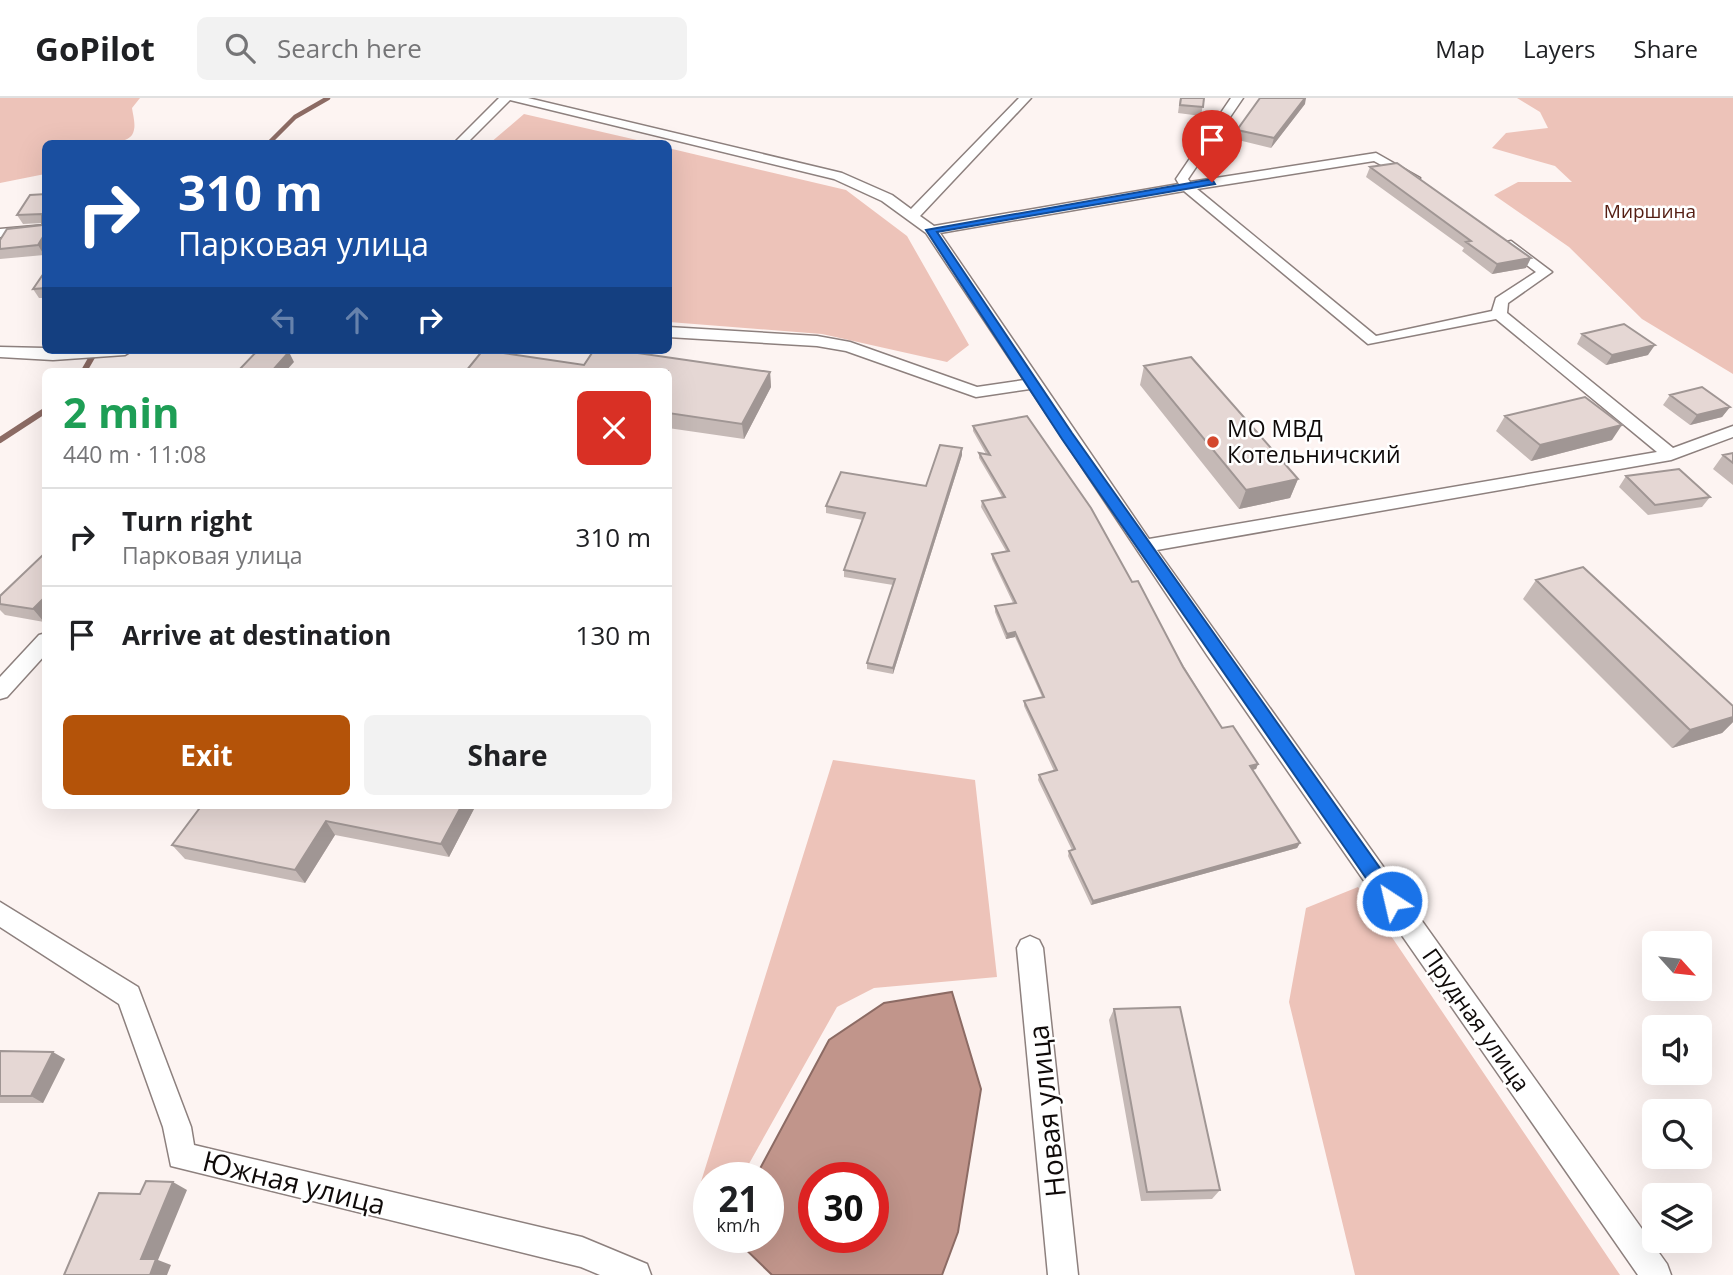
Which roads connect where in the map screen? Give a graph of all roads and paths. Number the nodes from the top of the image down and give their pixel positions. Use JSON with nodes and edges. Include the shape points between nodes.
{"nodes":[{"id":1,"x":505,"y":98,"type":"edge"},
{"id":2,"x":514,"y":98,"type":"edge"},
{"id":3,"x":1025,"y":98,"type":"edge"},
{"id":4,"x":1237,"y":98,"type":"edge"},
{"id":5,"x":463,"y":140,"type":"edge"},
{"id":6,"x":1421,"y":183,"type":"edge"},
{"id":7,"x":1186,"y":186,"type":"junction"},
{"id":8,"x":913,"y":215,"type":"junction"},
{"id":9,"x":42,"y":229,"type":"edge"},
{"id":10,"x":931,"y":230,"type":"junction"},
{"id":11,"x":1489,"y":232,"type":"edge"},
{"id":12,"x":0,"y":233,"type":"edge"},
{"id":13,"x":1499,"y":314,"type":"junction"},
{"id":14,"x":672,"y":332,"type":"edge"},
{"id":15,"x":0,"y":352,"type":"edge"},
{"id":16,"x":67,"y":354,"type":"edge"},
{"id":17,"x":1032,"y":384,"type":"junction"},
{"id":18,"x":1733,"y":431,"type":"edge"},
{"id":19,"x":1671,"y":454,"type":"junction"},
{"id":20,"x":1145,"y":546,"type":"junction"},
{"id":21,"x":42,"y":644,"type":"edge"},
{"id":22,"x":0,"y":691,"type":"edge"},
{"id":23,"x":0,"y":913,"type":"edge"},
{"id":24,"x":1030,"y":948,"type":"dead end"},
{"id":25,"x":636,"y":1275,"type":"edge"},
{"id":26,"x":1063,"y":1275,"type":"edge"},
{"id":27,"x":1656,"y":1275,"type":"edge"}],
"edges":[{"from":1,"to":5,"type":"street"},
{"from":2,"to":8,"type":"street","name":"Прудная улица","via":[[838,176]]},
{"from":3,"to":8,"type":"street"},
{"from":4,"to":7,"type":"street","via":[[1182,179]]},
{"from":6,"to":7,"type":"street","via":[[1376,157]]},
{"from":7,"to":10,"type":"street"},
{"from":7,"to":13,"type":"street","via":[[1373,341]]},
{"from":8,"to":10,"type":"street","name":"Прудная улица"},
{"from":9,"to":12,"type":"street"},
{"from":10,"to":17,"type":"street","name":"Прудная улица"},
{"from":11,"to":13,"type":"street","via":[[1545,272],[1501,301]]},
{"from":13,"to":19,"type":"street"},
{"from":14,"to":17,"type":"street","via":[[850,347],[976,392]]},
{"from":15,"to":16,"type":"street"},
{"from":17,"to":20,"type":"street","name":"Прудная улица"},
{"from":18,"to":19,"type":"street"},
{"from":19,"to":20,"type":"street"},
{"from":20,"to":27,"type":"street","name":"Прудная улица"},
{"from":21,"to":22,"type":"street"},
{"from":23,"to":25,"type":"street","name":"Южная улица","via":[[129,996],[177,1127],[180,1156],[582,1252]]},
{"from":24,"to":26,"type":"street","name":"Новая улица"}]}
